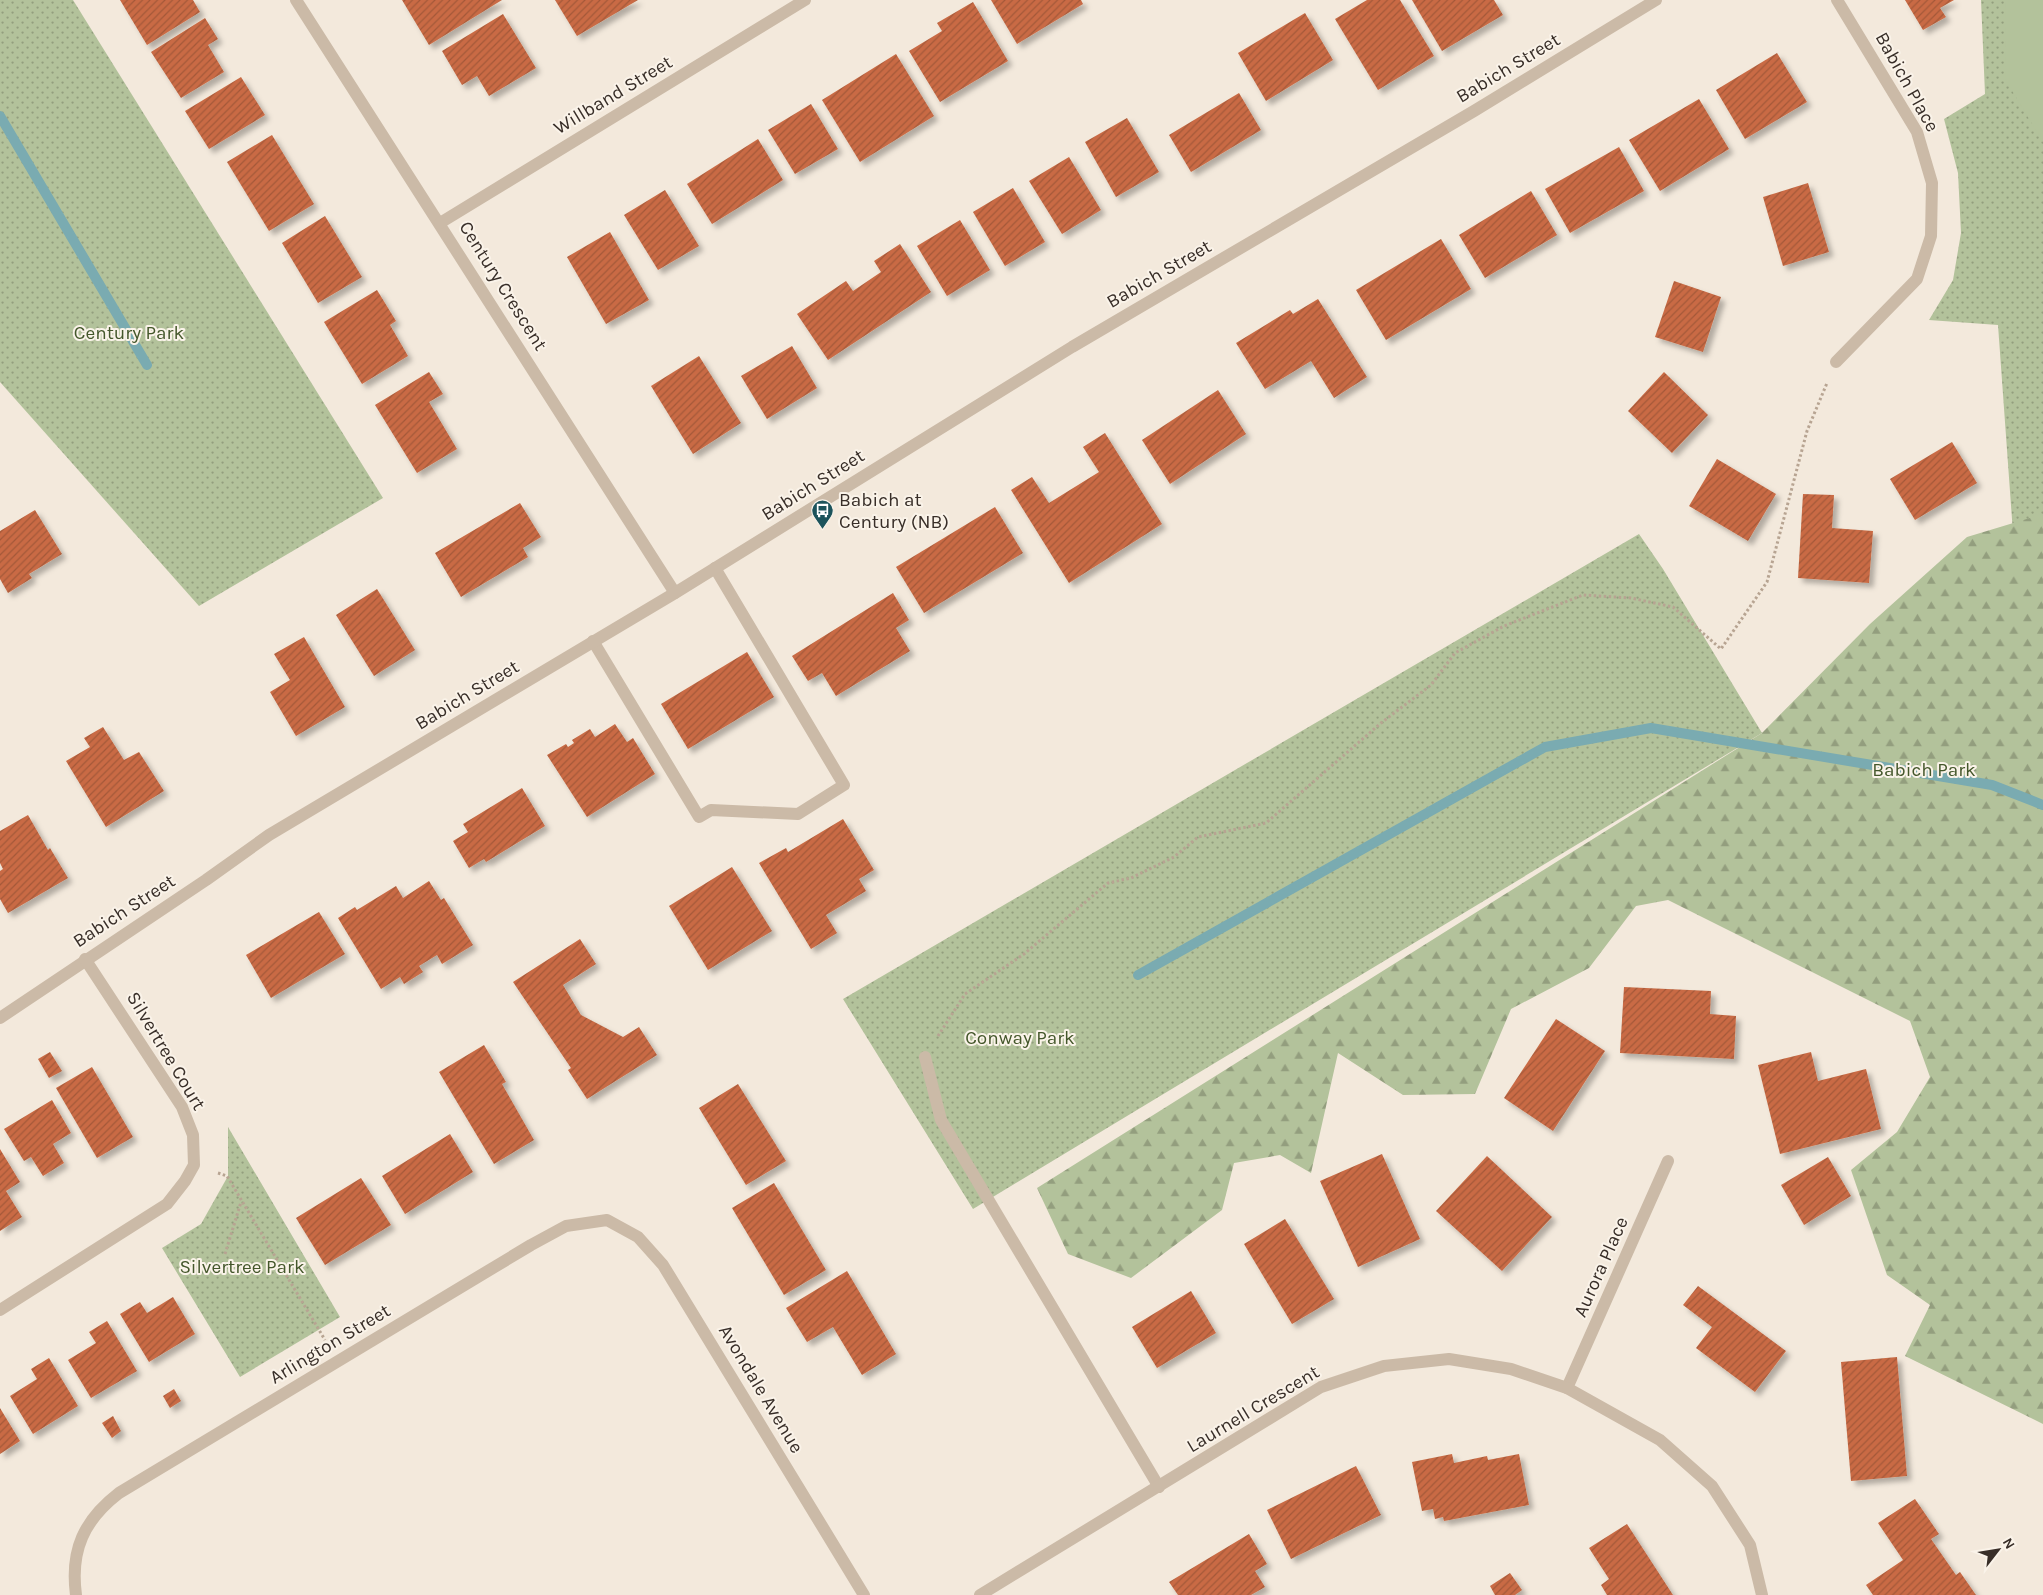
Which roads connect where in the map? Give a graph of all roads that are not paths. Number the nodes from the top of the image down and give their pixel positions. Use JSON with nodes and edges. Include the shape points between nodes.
{"nodes":[{"id":1,"x":296,"y":0,"type":"edge"},
{"id":2,"x":805,"y":0,"type":"edge"},
{"id":3,"x":1656,"y":0,"type":"edge"},
{"id":4,"x":1837,"y":0,"type":"edge"},
{"id":5,"x":440,"y":223,"type":"junction"},
{"id":6,"x":1836,"y":362,"type":"road end"},
{"id":7,"x":715,"y":568,"type":"junction"},
{"id":8,"x":675,"y":593,"type":"junction"},
{"id":9,"x":593,"y":641,"type":"junction"},
{"id":10,"x":85,"y":959,"type":"junction"},
{"id":11,"x":0,"y":1018,"type":"edge"},
{"id":12,"x":925,"y":1057,"type":"road end"},
{"id":13,"x":1668,"y":1161,"type":"dead end"},
{"id":14,"x":606,"y":1220,"type":"joint"},
{"id":15,"x":0,"y":1310,"type":"edge"},
{"id":16,"x":1567,"y":1388,"type":"junction"},
{"id":17,"x":1159,"y":1487,"type":"junction"},
{"id":18,"x":76,"y":1595,"type":"edge"},
{"id":19,"x":864,"y":1595,"type":"edge"},
{"id":20,"x":980,"y":1595,"type":"edge"},
{"id":21,"x":1762,"y":1595,"type":"edge"}],
"edges":[{"from":1,"to":5,"type":"street","name":"Century Crescent"},
{"from":2,"to":5,"type":"street","name":"Willband Street"},
{"from":3,"to":7,"type":"street","name":"Babich Street","via":[[1466,116],[1072,347]]},
{"from":4,"to":6,"type":"street","name":"Babich Place","via":[[1917,132],[1932,183],[1931,236],[1917,279]]},
{"from":5,"to":8,"type":"street","name":"Century Crescent"},
{"from":7,"to":8,"type":"street","name":"Babich Street"},
{"from":7,"to":9,"type":"street","via":[[844,785],[798,814],[710,810],[699,817]]},
{"from":8,"to":9,"type":"street","name":"Babich Street"},
{"from":9,"to":10,"type":"street","name":"Babich Street","via":[[269,835]]},
{"from":10,"to":11,"type":"street","name":"Babich Street"},
{"from":10,"to":15,"type":"street","name":"Silvertree Court","via":[[182,1106],[193,1135],[194,1165],[167,1204]]},
{"from":12,"to":17,"type":"street","via":[[942,1120]]},
{"from":13,"to":16,"type":"street","name":"Aurora Place"},
{"from":14,"to":18,"type":"street","name":"Arlington Street","via":[[566,1226],[119,1493],[86,1525],[78,1549]]},
{"from":14,"to":19,"type":"street","name":"Avondale Avenue","via":[[638,1237],[663,1265]]},
{"from":16,"to":17,"type":"street","name":"Laurnell Crescent","via":[[1511,1369],[1448,1359],[1384,1366],[1321,1387]]},
{"from":16,"to":21,"type":"street","name":"Laurnell Crescent","via":[[1660,1440],[1712,1486],[1750,1545]]},
{"from":17,"to":20,"type":"street","name":"Laurnell Crescent"}]}
